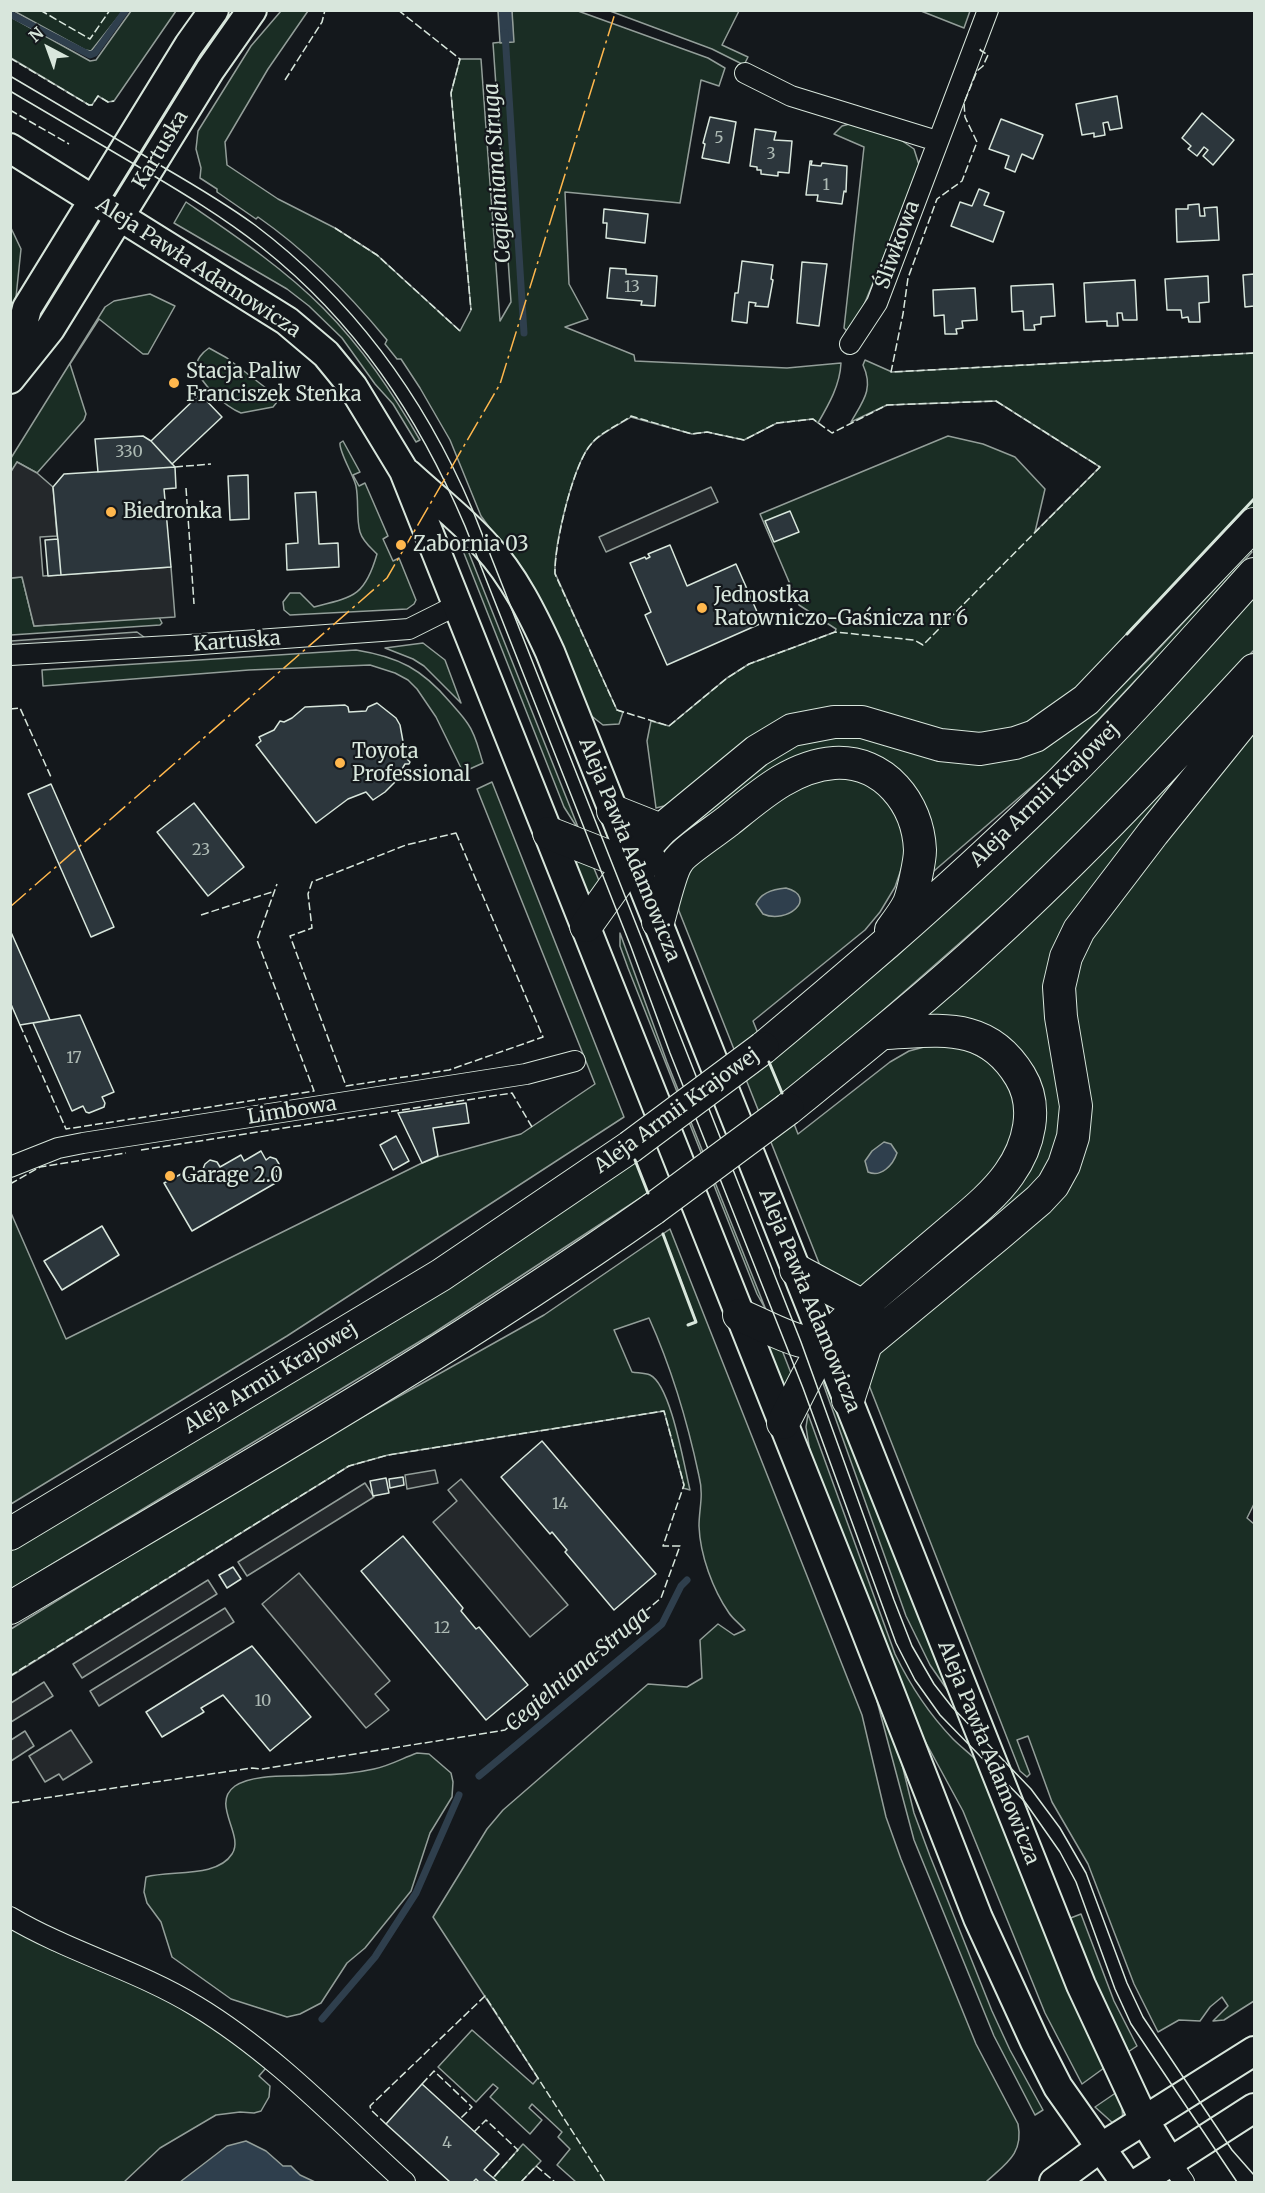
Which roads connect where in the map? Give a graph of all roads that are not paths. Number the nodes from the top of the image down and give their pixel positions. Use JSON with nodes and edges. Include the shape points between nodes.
{"nodes":[{"id":1,"x":214,"y":10,"type":"edge"},
{"id":2,"x":252,"y":10,"type":"edge"},
{"id":3,"x":988,"y":10,"type":"edge"},
{"id":4,"x":745,"y":73,"type":"dead end"},
{"id":5,"x":937,"y":141,"type":"junction"},
{"id":6,"x":10,"y":148,"type":"edge"},
{"id":7,"x":93,"y":200,"type":"junction"},
{"id":8,"x":120,"y":218,"type":"junction"},
{"id":9,"x":850,"y":344,"type":"dead end"},
{"id":10,"x":10,"y":374,"type":"edge"},
{"id":11,"x":10,"y":378,"type":"edge"},
{"id":12,"x":404,"y":471,"type":"junction"},
{"id":13,"x":1254,"y":524,"type":"edge"},
{"id":14,"x":1254,"y":574,"type":"edge"},
{"id":15,"x":457,"y":605,"type":"junction"},
{"id":16,"x":10,"y":655,"type":"edge"},
{"id":17,"x":1254,"y":669,"type":"edge"},
{"id":18,"x":1254,"y":708,"type":"edge"},
{"id":19,"x":613,"y":811,"type":"junction"},
{"id":20,"x":661,"y":830,"type":"junction"},
{"id":21,"x":549,"y":833,"type":"junction"},
{"id":22,"x":633,"y":860,"type":"junction"},
{"id":23,"x":678,"y":860,"type":"junction"},
{"id":24,"x":658,"y":921,"type":"junction"},
{"id":25,"x":586,"y":926,"type":"junction"},
{"id":26,"x":876,"y":954,"type":"junction"},
{"id":27,"x":883,"y":1033,"type":"junction"},
{"id":28,"x":575,"y":1061,"type":"dead end"},
{"id":29,"x":10,"y":1167,"type":"edge"},
{"id":30,"x":796,"y":1270,"type":"junction"},
{"id":31,"x":863,"y":1306,"type":"junction"},
{"id":32,"x":739,"y":1314,"type":"junction"},
{"id":33,"x":866,"y":1344,"type":"junction"},
{"id":34,"x":825,"y":1346,"type":"junction"},
{"id":35,"x":848,"y":1400,"type":"junction"},
{"id":36,"x":783,"y":1423,"type":"junction"},
{"id":37,"x":10,"y":1534,"type":"edge"},
{"id":38,"x":10,"y":1608,"type":"edge"},
{"id":39,"x":10,"y":1917,"type":"edge"},
{"id":40,"x":1254,"y":2051,"type":"edge"},
{"id":41,"x":1254,"y":2108,"type":"edge"},
{"id":42,"x":1144,"y":2120,"type":"junction"},
{"id":43,"x":1100,"y":2148,"type":"junction"},
{"id":44,"x":1177,"y":2172,"type":"edge"},
{"id":45,"x":405,"y":2182,"type":"edge"},
{"id":46,"x":1054,"y":2182,"type":"edge"},
{"id":47,"x":1125,"y":2182,"type":"edge"},
{"id":48,"x":1139,"y":2182,"type":"edge"}],
"edges":[{"from":1,"to":7,"type":"main road","name":"Kartuska"},
{"from":2,"to":8,"type":"main road","name":"Kartuska","via":[[210,69]]},
{"from":3,"to":5,"type":"street","name":"Śliwkowa"},
{"from":4,"to":5,"type":"street","via":[[791,96]]},
{"from":5,"to":9,"type":"street","name":"Śliwkowa","via":[[877,303]]},
{"from":6,"to":7,"type":"main road","name":"Aleja Pawła Adamowicza"},
{"from":7,"to":8,"type":"main road","name":"Aleja Pawła Adamowicza"},
{"from":7,"to":10,"type":"main road","name":"Kartuska","via":[[27,308]]},
{"from":8,"to":11,"type":"main road","name":"Kartuska","via":[[50,329]]},
{"from":8,"to":12,"type":"main road","name":"Aleja Pawła Adamowicza","via":[[287,321],[326,354],[353,387]]},
{"from":12,"to":15,"type":"main road","name":"Aleja Pawła Adamowicza"},
{"from":12,"to":19,"type":"main road","name":"Aleja Pawła Adamowicza","via":[[486,546],[508,572],[550,652]]},
{"from":13,"to":20,"type":"main road","via":[[1086,700],[1035,736],[980,749],[940,745],[862,722],[834,722],[792,730],[757,751]]},
{"from":14,"to":26,"type":"main road","name":"Aleja Armii Krajowej","via":[[1060,783]]},
{"from":15,"to":16,"type":"street","name":"Kartuska","via":[[409,629]]},
{"from":15,"to":21,"type":"main road","name":"Aleja Pawła Adamowicza"},
{"from":17,"to":27,"type":"main road","via":[[1086,847]]},
{"from":18,"to":33,"type":"main road","via":[[1079,930],[1066,957],[1059,987],[1061,1017],[1076,1107],[1073,1137],[1053,1185],[1040,1200]]},
{"from":19,"to":20,"type":"main road"},
{"from":19,"to":22,"type":"main road","name":"Aleja Pawła Adamowicza"},
{"from":20,"to":22,"type":"main road"},
{"from":21,"to":22,"type":"main road","via":[[594,852]]},
{"from":21,"to":25,"type":"main road","name":"Aleja Pawła Adamowicza"},
{"from":22,"to":23,"type":"main road"},
{"from":22,"to":24,"type":"main road","name":"Aleja Pawła Adamowicza"},
{"from":22,"to":25,"type":"main road"},
{"from":23,"to":24,"type":"main road"},
{"from":23,"to":26,"type":"main road","via":[[796,772],[833,763],[858,764],[896,786],[915,820],[920,851],[909,902]]},
{"from":24,"to":30,"type":"main road","name":"Aleja Pawła Adamowicza"},
{"from":25,"to":32,"type":"main road","name":"Aleja Pawła Adamowicza"},
{"from":26,"to":37,"type":"main road","name":"Aleja Armii Krajowej","bridge":true,"via":[[763,1048],[630,1147],[441,1275]]},
{"from":27,"to":31,"type":"main road","via":[[965,1033],[997,1048],[1025,1084],[1029,1131],[1009,1175],[977,1208]]},
{"from":27,"to":38,"type":"main road","bridge":true,"via":[[653,1209],[514,1302],[392,1380]]},
{"from":28,"to":29,"type":"street","name":"Limbowa","via":[[514,1076],[58,1148]]},
{"from":30,"to":31,"type":"main road"},
{"from":30,"to":34,"type":"main road","name":"Aleja Pawła Adamowicza"},
{"from":31,"to":34,"type":"main road","via":[[835,1331]]},
{"from":32,"to":34,"type":"main road","via":[[801,1342]]},
{"from":32,"to":36,"type":"main road","name":"Aleja Pawła Adamowicza"},
{"from":33,"to":34,"type":"main road"},
{"from":33,"to":35,"type":"main road"},
{"from":34,"to":35,"type":"main road","name":"Aleja Pawła Adamowicza"},
{"from":34,"to":36,"type":"main road"},
{"from":35,"to":42,"type":"main road","name":"Aleja Pawła Adamowicza","via":[[1081,1985]]},
{"from":36,"to":43,"type":"main road","name":"Aleja Pawła Adamowicza","via":[[978,1918],[1058,2087]]},
{"from":39,"to":45,"type":"street","via":[[71,1949],[153,1984],[221,2022],[284,2071]]},
{"from":40,"to":42,"type":"main road"},
{"from":41,"to":44,"type":"main road"},
{"from":42,"to":43,"type":"main road"},
{"from":42,"to":44,"type":"main road","name":"Aleja Pawła Adamowicza"},
{"from":43,"to":46,"type":"main road"},
{"from":43,"to":47,"type":"main road","name":"Aleja Pawła Adamowicza"},
{"from":44,"to":48,"type":"main road"}]}
